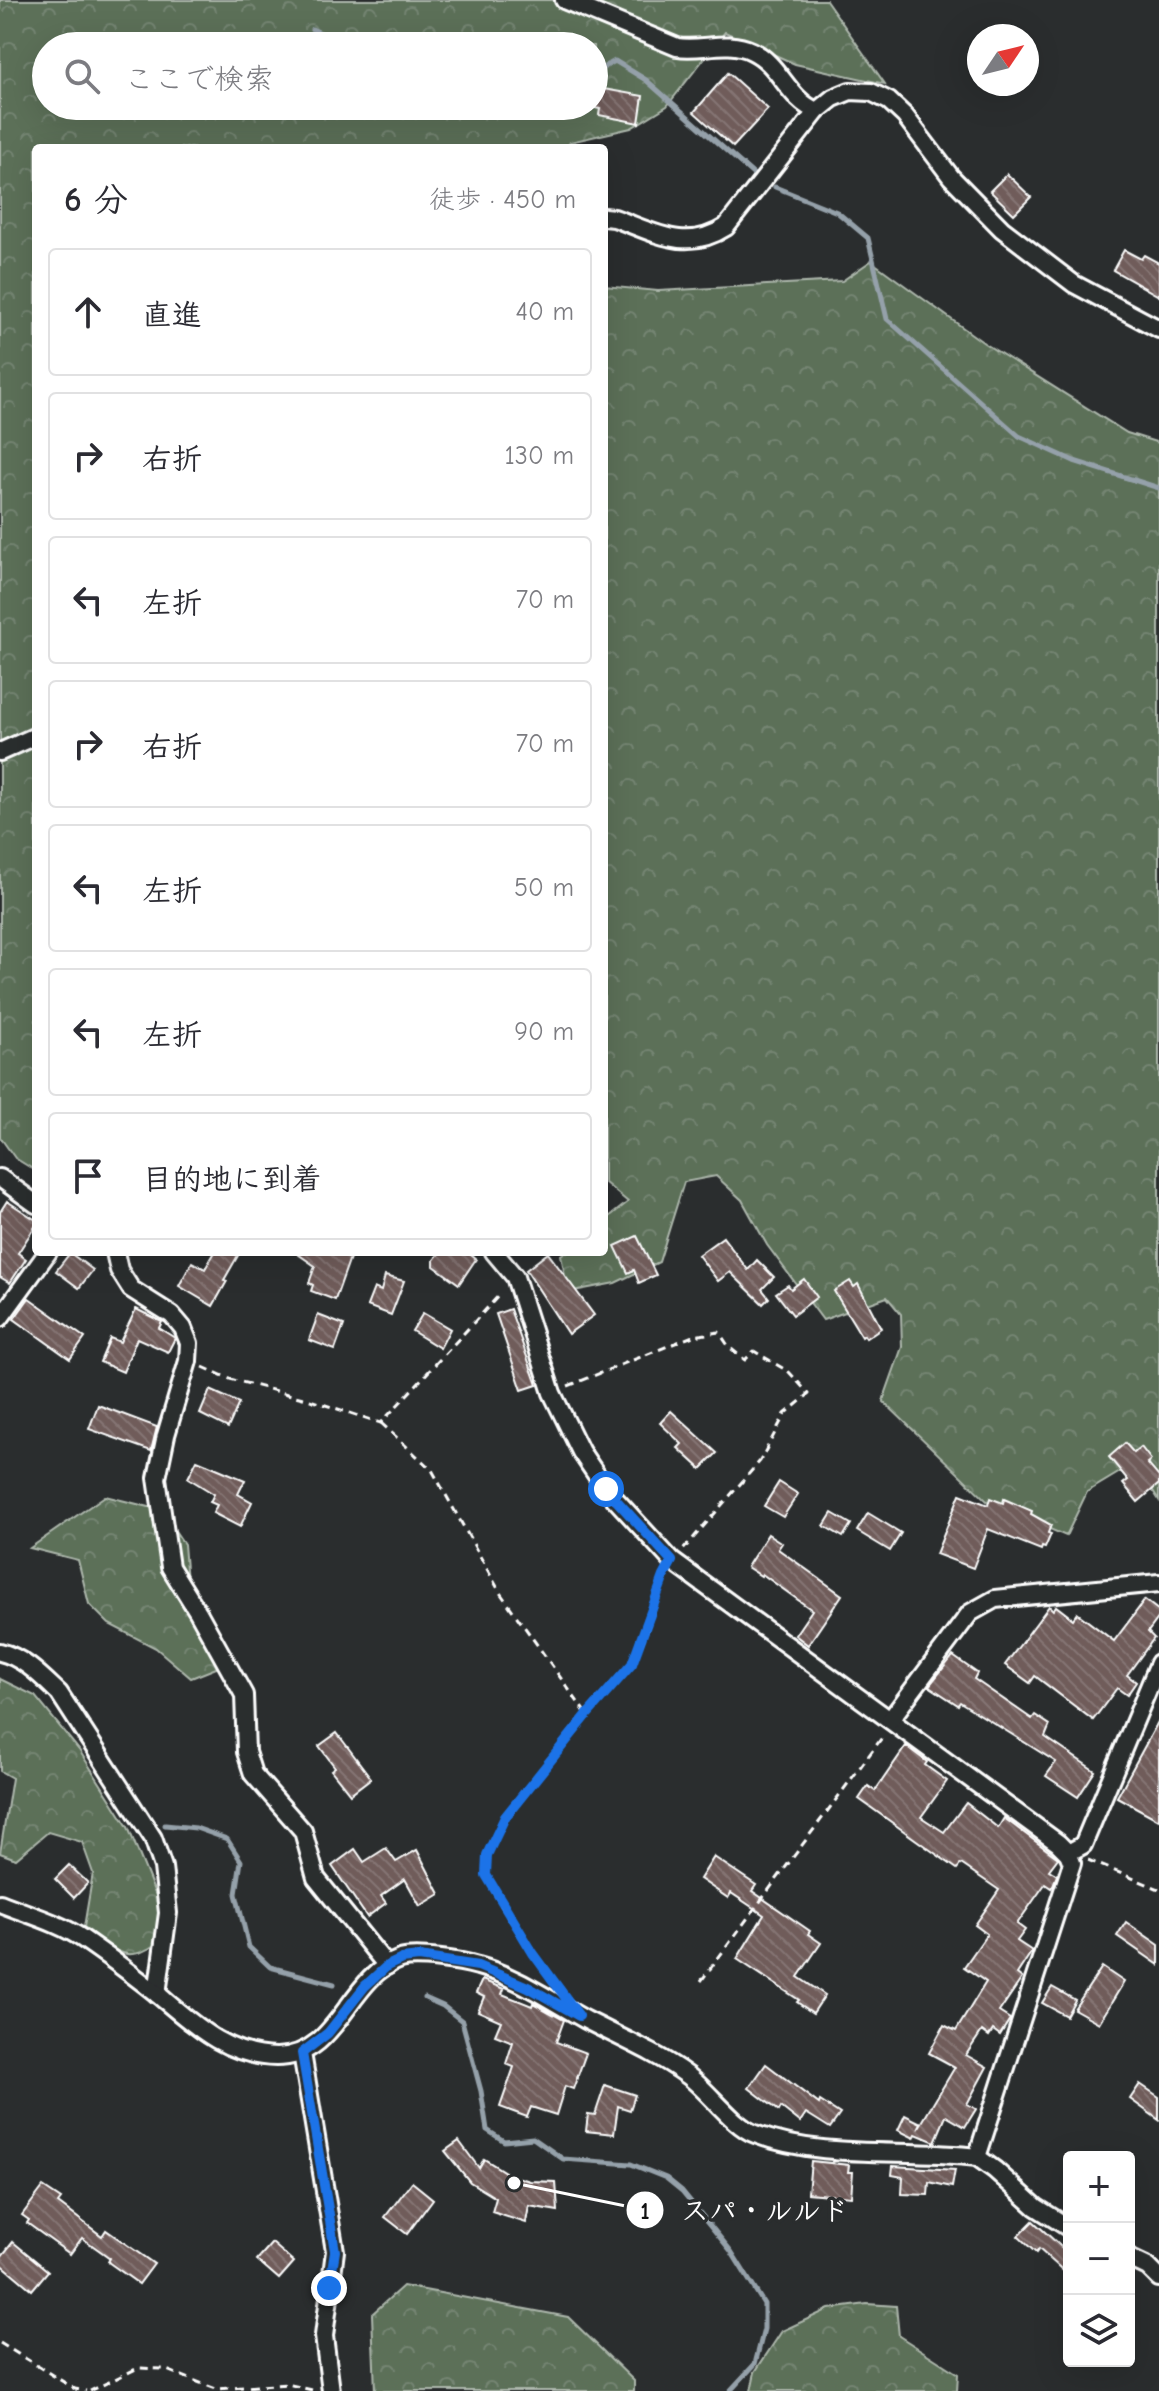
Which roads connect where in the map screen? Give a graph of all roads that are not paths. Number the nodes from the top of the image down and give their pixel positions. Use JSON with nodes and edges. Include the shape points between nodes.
{"nodes":[{"id":1,"x":564,"y":0,"type":"edge"},
{"id":2,"x":817,"y":111,"type":"junction"},
{"id":3,"x":608,"y":217,"type":"edge"},
{"id":4,"x":1159,"y":329,"type":"edge"},
{"id":5,"x":32,"y":738,"type":"edge"},
{"id":6,"x":0,"y":752,"type":"edge"},
{"id":7,"x":0,"y":1178,"type":"edge"},
{"id":8,"x":32,"y":1201,"type":"edge"},
{"id":9,"x":45,"y":1256,"type":"edge"},
{"id":10,"x":116,"y":1256,"type":"edge"},
{"id":11,"x":497,"y":1256,"type":"edge"},
{"id":12,"x":0,"y":1318,"type":"edge"},
{"id":13,"x":1159,"y":1583,"type":"edge"},
{"id":14,"x":0,"y":1652,"type":"edge"},
{"id":15,"x":1159,"y":1663,"type":"edge"},
{"id":16,"x":892,"y":1721,"type":"junction"},
{"id":17,"x":1070,"y":1858,"type":"junction"},
{"id":18,"x":0,"y":1903,"type":"edge"},
{"id":19,"x":387,"y":1966,"type":"junction"},
{"id":20,"x":157,"y":1994,"type":"junction"},
{"id":21,"x":302,"y":2053,"type":"junction"},
{"id":22,"x":977,"y":2157,"type":"junction"},
{"id":23,"x":1063,"y":2224,"type":"edge"},
{"id":24,"x":1135,"y":2261,"type":"edge"},
{"id":25,"x":1159,"y":2278,"type":"edge"},
{"id":26,"x":331,"y":2390,"type":"edge"}],
"edges":[{"from":1,"to":2,"type":"street","via":[[677,47],[737,46],[754,52],[806,107]]},
{"from":2,"to":3,"type":"street","via":[[726,227],[713,235],[683,240]]},
{"from":2,"to":4,"type":"street","via":[[850,91],[871,92],[889,101],[1002,229],[1074,284]]},
{"from":5,"to":6,"type":"street"},
{"from":7,"to":8,"type":"street"},
{"from":9,"to":12,"type":"street"},
{"from":10,"to":19,"type":"street","via":[[131,1289],[172,1315],[189,1343],[157,1478],[170,1567],[244,1695],[246,1752],[253,1774],[303,1831],[316,1878]]},
{"from":11,"to":16,"type":"street","via":[[515,1277],[552,1393],[606,1489],[672,1561]]},
{"from":13,"to":16,"type":"street","via":[[995,1599],[970,1613]]},
{"from":14,"to":20,"type":"street","via":[[39,1674],[59,1693],[153,1838],[163,1867],[168,1913]]},
{"from":15,"to":17,"type":"street","via":[[1083,1845]]},
{"from":16,"to":17,"type":"street","via":[[1058,1843]]},
{"from":17,"to":22,"type":"street"},
{"from":18,"to":20,"type":"street","via":[[80,1937]]},
{"from":19,"to":21,"type":"street","via":[[328,2033]]},
{"from":19,"to":22,"type":"street","via":[[419,1957],[478,1966],[528,1987],[684,2072],[751,2133],[834,2149]]},
{"from":20,"to":21,"type":"street","via":[[191,2025],[245,2053]]},
{"from":21,"to":26,"type":"street","via":[[335,2251],[324,2336]]},
{"from":22,"to":23,"type":"street"},
{"from":24,"to":25,"type":"street"}]}
